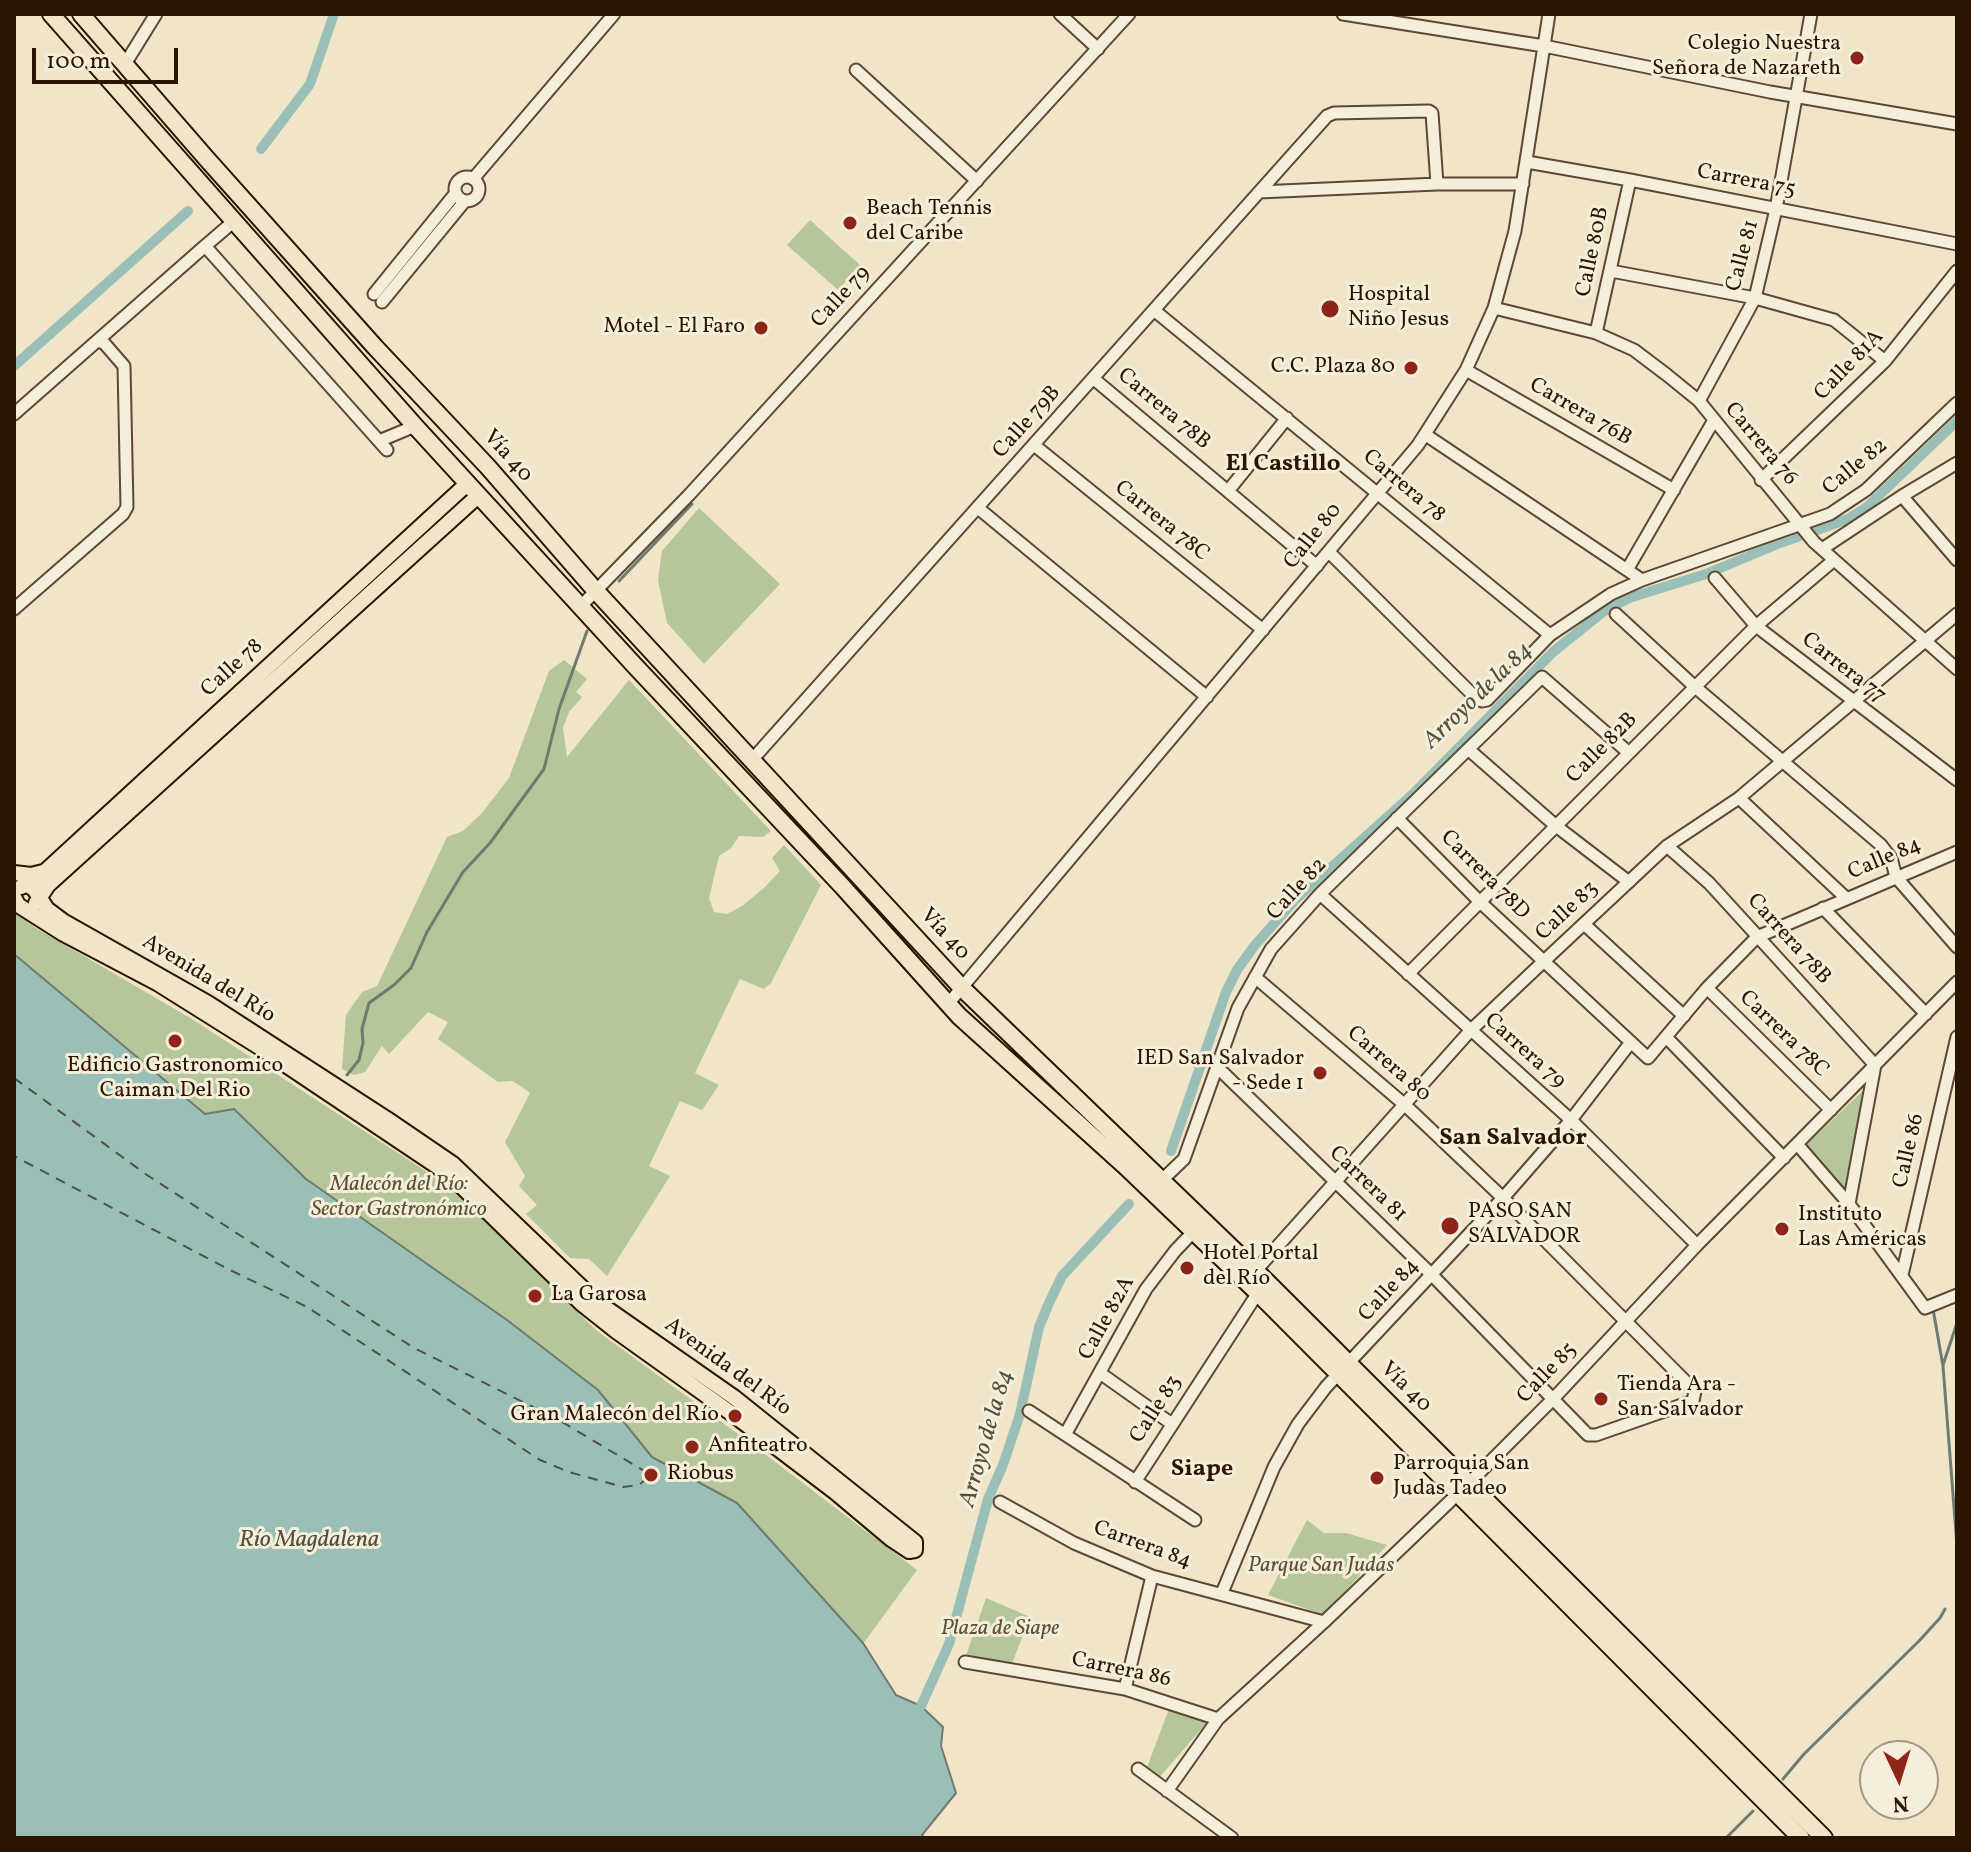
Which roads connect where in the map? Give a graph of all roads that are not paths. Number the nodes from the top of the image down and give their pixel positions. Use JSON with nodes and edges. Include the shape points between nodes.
{"nodes":[{"id":1,"x":81,"y":14,"type":"edge"},
{"id":2,"x":156,"y":14,"type":"edge"},
{"id":3,"x":614,"y":14,"type":"edge"},
{"id":4,"x":1060,"y":14,"type":"edge"},
{"id":5,"x":1129,"y":14,"type":"edge"},
{"id":6,"x":1343,"y":14,"type":"edge"},
{"id":7,"x":1549,"y":14,"type":"edge"},
{"id":8,"x":1811,"y":14,"type":"edge"},
{"id":9,"x":56,"y":16,"type":"edge"},
{"id":10,"x":1544,"y":46,"type":"junction"},
{"id":11,"x":1098,"y":49,"type":"junction"},
{"id":12,"x":125,"y":64,"type":"junction"},
{"id":13,"x":856,"y":70,"type":"dead end"},
{"id":14,"x":1797,"y":96,"type":"junction"},
{"id":15,"x":1957,"y":124,"type":"edge"},
{"id":16,"x":1527,"y":162,"type":"junction"},
{"id":17,"x":473,"y":179,"type":"junction"},
{"id":18,"x":1630,"y":180,"type":"junction"},
{"id":19,"x":977,"y":181,"type":"junction"},
{"id":20,"x":1437,"y":184,"type":"junction"},
{"id":21,"x":1523,"y":184,"type":"junction"},
{"id":22,"x":1259,"y":192,"type":"junction"},
{"id":23,"x":460,"y":198,"type":"junction"},
{"id":24,"x":1776,"y":209,"type":"junction"},
{"id":25,"x":229,"y":225,"type":"junction"},
{"id":26,"x":269,"y":227,"type":"junction"},
{"id":27,"x":251,"y":243,"type":"junction"},
{"id":28,"x":1957,"y":244,"type":"edge"},
{"id":29,"x":205,"y":246,"type":"junction"},
{"id":30,"x":1611,"y":271,"type":"junction"},
{"id":31,"x":1957,"y":271,"type":"edge"},
{"id":32,"x":378,"y":298,"type":"dead end"},
{"id":33,"x":1755,"y":298,"type":"junction"},
{"id":34,"x":1494,"y":308,"type":"junction"},
{"id":35,"x":1155,"y":311,"type":"junction"},
{"id":36,"x":1596,"y":333,"type":"junction"},
{"id":37,"x":97,"y":341,"type":"junction"},
{"id":38,"x":1885,"y":361,"type":"junction"},
{"id":39,"x":1466,"y":370,"type":"junction"},
{"id":40,"x":1094,"y":379,"type":"junction"},
{"id":41,"x":1699,"y":401,"type":"junction"},
{"id":42,"x":1957,"y":403,"type":"edge"},
{"id":43,"x":434,"y":411,"type":"junction"},
{"id":44,"x":14,"y":414,"type":"edge"},
{"id":45,"x":1287,"y":418,"type":"junction"},
{"id":46,"x":1714,"y":420,"type":"junction"},
{"id":47,"x":411,"y":428,"type":"junction"},
{"id":48,"x":1426,"y":435,"type":"junction"},
{"id":49,"x":1034,"y":445,"type":"junction"},
{"id":50,"x":1957,"y":463,"type":"edge"},
{"id":51,"x":1761,"y":480,"type":"junction"},
{"id":52,"x":474,"y":489,"type":"junction"},
{"id":53,"x":1674,"y":490,"type":"junction"},
{"id":54,"x":1228,"y":491,"type":"junction"},
{"id":55,"x":1377,"y":491,"type":"junction"},
{"id":56,"x":1902,"y":496,"type":"junction"},
{"id":57,"x":978,"y":508,"type":"junction"},
{"id":58,"x":1802,"y":526,"type":"junction"},
{"id":59,"x":1818,"y":546,"type":"junction"},
{"id":60,"x":1329,"y":552,"type":"junction"},
{"id":61,"x":1834,"y":560,"type":"junction"},
{"id":62,"x":1957,"y":560,"type":"edge"},
{"id":63,"x":1317,"y":566,"type":"junction"},
{"id":64,"x":1627,"y":570,"type":"junction"},
{"id":65,"x":1715,"y":578,"type":"dead end"},
{"id":66,"x":1642,"y":580,"type":"junction"},
{"id":67,"x":595,"y":590,"type":"junction"},
{"id":68,"x":581,"y":606,"type":"junction"},
{"id":69,"x":14,"y":609,"type":"edge"},
{"id":70,"x":1616,"y":614,"type":"dead end"},
{"id":71,"x":1957,"y":614,"type":"edge"},
{"id":72,"x":1756,"y":626,"type":"junction"},
{"id":73,"x":1263,"y":630,"type":"junction"},
{"id":74,"x":1550,"y":635,"type":"junction"},
{"id":75,"x":1925,"y":639,"type":"junction"},
{"id":76,"x":1957,"y":669,"type":"edge"},
{"id":77,"x":1694,"y":686,"type":"junction"},
{"id":78,"x":1207,"y":697,"type":"junction"},
{"id":79,"x":1851,"y":701,"type":"junction"},
{"id":80,"x":1468,"y":749,"type":"junction"},
{"id":81,"x":1628,"y":752,"type":"junction"},
{"id":82,"x":751,"y":761,"type":"junction"},
{"id":83,"x":1781,"y":762,"type":"junction"},
{"id":84,"x":1957,"y":780,"type":"edge"},
{"id":85,"x":1739,"y":798,"type":"junction"},
{"id":86,"x":1397,"y":818,"type":"junction"},
{"id":87,"x":1556,"y":826,"type":"junction"},
{"id":88,"x":1667,"y":846,"type":"junction"},
{"id":89,"x":1957,"y":852,"type":"edge"},
{"id":90,"x":850,"y":868,"type":"junction"},
{"id":91,"x":47,"y":877,"type":"junction"},
{"id":92,"x":1896,"y":877,"type":"junction"},
{"id":93,"x":838,"y":882,"type":"junction"},
{"id":94,"x":1629,"y":882,"type":"junction"},
{"id":95,"x":19,"y":890,"type":"edge"},
{"id":96,"x":1320,"y":894,"type":"junction"},
{"id":97,"x":38,"y":897,"type":"junction"},
{"id":98,"x":1846,"y":898,"type":"junction"},
{"id":99,"x":1479,"y":901,"type":"junction"},
{"id":100,"x":1823,"y":908,"type":"junction"},
{"id":101,"x":55,"y":915,"type":"junction"},
{"id":102,"x":1584,"y":924,"type":"junction"},
{"id":103,"x":1757,"y":937,"type":"junction"},
{"id":104,"x":1957,"y":947,"type":"edge"},
{"id":105,"x":1543,"y":962,"type":"junction"},
{"id":106,"x":1408,"y":974,"type":"junction"},
{"id":107,"x":1255,"y":977,"type":"junction"},
{"id":108,"x":1957,"y":982,"type":"edge"},
{"id":109,"x":1707,"y":988,"type":"junction"},
{"id":110,"x":963,"y":989,"type":"junction"},
{"id":111,"x":948,"y":1004,"type":"junction"},
{"id":112,"x":1926,"y":1014,"type":"junction"},
{"id":113,"x":1684,"y":1016,"type":"junction"},
{"id":114,"x":1470,"y":1031,"type":"junction"},
{"id":115,"x":1957,"y":1037,"type":"edge"},
{"id":116,"x":1667,"y":1038,"type":"junction"},
{"id":117,"x":1631,"y":1042,"type":"junction"},
{"id":118,"x":1648,"y":1058,"type":"joint"},
{"id":119,"x":1875,"y":1065,"type":"junction"},
{"id":120,"x":1216,"y":1066,"type":"junction"},
{"id":121,"x":1405,"y":1105,"type":"junction"},
{"id":122,"x":1831,"y":1110,"type":"junction"},
{"id":123,"x":1571,"y":1120,"type":"junction"},
{"id":124,"x":1797,"y":1144,"type":"junction"},
{"id":125,"x":1784,"y":1158,"type":"junction"},
{"id":126,"x":1161,"y":1181,"type":"junction"},
{"id":127,"x":1336,"y":1182,"type":"junction"},
{"id":128,"x":1503,"y":1198,"type":"junction"},
{"id":129,"x":1849,"y":1204,"type":"junction"},
{"id":130,"x":1194,"y":1231,"type":"junction"},
{"id":131,"x":1697,"y":1245,"type":"junction"},
{"id":132,"x":1432,"y":1275,"type":"junction"},
{"id":133,"x":1902,"y":1275,"type":"junction"},
{"id":134,"x":1256,"y":1281,"type":"junction"},
{"id":135,"x":1957,"y":1295,"type":"edge"},
{"id":136,"x":1626,"y":1321,"type":"junction"},
{"id":137,"x":605,"y":1322,"type":"junction"},
{"id":138,"x":1344,"y":1369,"type":"junction"},
{"id":139,"x":1100,"y":1373,"type":"junction"},
{"id":140,"x":735,"y":1398,"type":"junction"},
{"id":141,"x":1554,"y":1398,"type":"junction"},
{"id":142,"x":1029,"y":1411,"type":"dead end"},
{"id":143,"x":1172,"y":1424,"type":"junction"},
{"id":144,"x":1066,"y":1433,"type":"junction"},
{"id":145,"x":1590,"y":1436,"type":"joint"},
{"id":146,"x":1135,"y":1482,"type":"junction"},
{"id":147,"x":1464,"y":1488,"type":"junction"},
{"id":148,"x":1000,"y":1502,"type":"dead end"},
{"id":149,"x":1195,"y":1520,"type":"dead end"},
{"id":150,"x":1152,"y":1576,"type":"junction"},
{"id":151,"x":1222,"y":1593,"type":"junction"},
{"id":152,"x":1324,"y":1622,"type":"junction"},
{"id":153,"x":965,"y":1662,"type":"dead end"},
{"id":154,"x":1125,"y":1689,"type":"junction"},
{"id":155,"x":1218,"y":1719,"type":"junction"},
{"id":156,"x":1138,"y":1769,"type":"dead end"},
{"id":157,"x":1167,"y":1791,"type":"junction"},
{"id":158,"x":1232,"y":1838,"type":"edge"},
{"id":159,"x":1801,"y":1838,"type":"edge"},
{"id":160,"x":1824,"y":1838,"type":"edge"}],
"edges":[{"from":1,"to":12,"type":"highway","name":"Vía 40"},
{"from":2,"to":12,"type":"street"},
{"from":3,"to":17,"type":"street"},
{"from":4,"to":11,"type":"street"},
{"from":5,"to":11,"type":"street","name":"Calle 79"},
{"from":6,"to":10,"type":"street"},
{"from":7,"to":10,"type":"street","name":"Calle 80"},
{"from":8,"to":14,"type":"street","name":"Calle 81"},
{"from":9,"to":25,"type":"highway","name":"Vía 40"},
{"from":10,"to":14,"type":"street"},
{"from":10,"to":16,"type":"street","name":"Calle 80"},
{"from":11,"to":19,"type":"street","name":"Calle 79"},
{"from":12,"to":26,"type":"highway","name":"Vía 40"},
{"from":13,"to":19,"type":"street"},
{"from":14,"to":15,"type":"street"},
{"from":14,"to":24,"type":"street","name":"Calle 81"},
{"from":16,"to":18,"type":"street","name":"Carrera 75"},
{"from":16,"to":21,"type":"street","name":"Calle 80"},
{"from":17,"to":23,"type":"street","via":[[458,180]]},
{"from":17,"to":23,"type":"street","via":[[478,196],[472,201]]},
{"from":18,"to":24,"type":"street","name":"Carrera 75"},
{"from":18,"to":30,"type":"street","name":"Calle 80B"},
{"from":19,"to":67,"type":"street","name":"Calle 79"},
{"from":20,"to":21,"type":"street"},
{"from":20,"to":22,"type":"street"},
{"from":20,"to":22,"type":"street","name":"Calle 79B","via":[[1434,115],[1429,111],[1334,113]]},
{"from":21,"to":34,"type":"street","name":"Calle 80"},
{"from":22,"to":35,"type":"street","name":"Calle 79B"},
{"from":23,"to":32,"type":"street"},
{"from":24,"to":28,"type":"street","name":"Carrera 75"},
{"from":24,"to":33,"type":"street","name":"Calle 81"},
{"from":25,"to":27,"type":"highway","name":"Vía 40"},
{"from":25,"to":29,"type":"street"},
{"from":26,"to":27,"type":"highway"},
{"from":26,"to":43,"type":"highway","name":"Vía 40"},
{"from":27,"to":47,"type":"highway","name":"Vía 40"},
{"from":29,"to":37,"type":"street"},
{"from":29,"to":47,"type":"street","via":[[383,445]]},
{"from":30,"to":33,"type":"street"},
{"from":30,"to":36,"type":"street","name":"Calle 80B"},
{"from":31,"to":38,"type":"street","name":"Calle 81A"},
{"from":33,"to":38,"type":"street","via":[[1834,320]]},
{"from":33,"to":41,"type":"street","name":"Calle 81"},
{"from":34,"to":36,"type":"street","name":"Carrera 76"},
{"from":34,"to":39,"type":"street","name":"Calle 80"},
{"from":35,"to":40,"type":"street","name":"Calle 79B"},
{"from":35,"to":45,"type":"street","name":"Carrera 78"},
{"from":36,"to":41,"type":"street","name":"Carrera 76","via":[[1634,350]]},
{"from":37,"to":44,"type":"street"},
{"from":37,"to":69,"type":"street","via":[[124,366],[126,510]]},
{"from":38,"to":51,"type":"street","name":"Calle 81A"},
{"from":39,"to":48,"type":"street","name":"Calle 80"},
{"from":39,"to":53,"type":"street","name":"Carrera 76B"},
{"from":40,"to":49,"type":"street","name":"Calle 79B"},
{"from":40,"to":54,"type":"street","name":"Carrera 78B"},
{"from":41,"to":46,"type":"street","name":"Carrera 76"},
{"from":42,"to":58,"type":"street","name":"Calle 82","via":[[1866,490]]},
{"from":43,"to":47,"type":"highway"},
{"from":43,"to":67,"type":"highway","name":"Vía 40"},
{"from":45,"to":54,"type":"street"},
{"from":45,"to":55,"type":"street","name":"Carrera 78"},
{"from":46,"to":51,"type":"street","name":"Carrera 76"},
{"from":46,"to":53,"type":"street"},
{"from":47,"to":52,"type":"highway","name":"Vía 40"},
{"from":48,"to":55,"type":"street","name":"Calle 80"},
{"from":48,"to":64,"type":"street"},
{"from":49,"to":57,"type":"street","name":"Calle 79B"},
{"from":49,"to":73,"type":"street","name":"Carrera 78C"},
{"from":50,"to":56,"type":"street"},
{"from":51,"to":58,"type":"street","name":"Carrera 76"},
{"from":52,"to":68,"type":"highway","name":"Vía 40"},
{"from":52,"to":91,"type":"main road","name":"Calle 78"},
{"from":53,"to":64,"type":"street"},
{"from":54,"to":63,"type":"street","name":"Carrera 78B"},
{"from":55,"to":60,"type":"street","name":"Calle 80"},
{"from":55,"to":74,"type":"street","name":"Carrera 78"},
{"from":56,"to":59,"type":"street"},
{"from":56,"to":62,"type":"street"},
{"from":57,"to":78,"type":"street"},
{"from":57,"to":82,"type":"street","name":"Calle 79B"},
{"from":58,"to":59,"type":"street","name":"Carrera 76"},
{"from":58,"to":66,"type":"street","name":"Calle 82"},
{"from":59,"to":61,"type":"street","name":"Carrera 76"},
{"from":60,"to":63,"type":"street","name":"Calle 80"},
{"from":60,"to":74,"type":"street","name":"Calle 82","via":[[1477,699],[1487,700]]},
{"from":61,"to":72,"type":"street","name":"Calle 82B"},
{"from":61,"to":75,"type":"street","name":"Carrera 76"},
{"from":63,"to":73,"type":"street","name":"Calle 80"},
{"from":64,"to":66,"type":"street"},
{"from":65,"to":72,"type":"street","name":"Carrera 77"},
{"from":66,"to":74,"type":"street","name":"Calle 82"},
{"from":67,"to":68,"type":"street","name":"Calle 79"},
{"from":67,"to":82,"type":"highway","name":"Vía 40"},
{"from":68,"to":93,"type":"highway","name":"Vía 40"},
{"from":70,"to":77,"type":"street"},
{"from":71,"to":75,"type":"street","name":"Calle 83"},
{"from":72,"to":77,"type":"street","name":"Calle 82B"},
{"from":72,"to":79,"type":"street","name":"Carrera 77"},
{"from":73,"to":78,"type":"street","name":"Calle 80"},
{"from":75,"to":76,"type":"street","name":"Carrera 76"},
{"from":75,"to":79,"type":"street","name":"Calle 83"},
{"from":77,"to":81,"type":"street","name":"Calle 82B"},
{"from":77,"to":83,"type":"street"},
{"from":78,"to":110,"type":"street","name":"Calle 80"},
{"from":79,"to":83,"type":"street","name":"Calle 83"},
{"from":79,"to":84,"type":"street","name":"Carrera 77"},
{"from":80,"to":81,"type":"street","name":"Calle 82","via":[[1542,677]]},
{"from":80,"to":86,"type":"street","name":"Calle 82"},
{"from":80,"to":87,"type":"street"},
{"from":81,"to":87,"type":"street","name":"Calle 82B"},
{"from":82,"to":90,"type":"highway","name":"Vía 40"},
{"from":83,"to":85,"type":"street","name":"Calle 83"},
{"from":83,"to":92,"type":"street","via":[[1881,845]]},
{"from":85,"to":88,"type":"street","name":"Calle 83"},
{"from":85,"to":98,"type":"street"},
{"from":86,"to":96,"type":"street","name":"Calle 82"},
{"from":86,"to":99,"type":"street","name":"Carrera 78D"},
{"from":87,"to":94,"type":"street"},
{"from":87,"to":99,"type":"street","name":"Calle 82B"},
{"from":88,"to":94,"type":"street","name":"Calle 83"},
{"from":88,"to":103,"type":"street","name":"Carrera 78B"},
{"from":89,"to":92,"type":"street","name":"Calle 84"},
{"from":90,"to":93,"type":"highway"},
{"from":90,"to":110,"type":"highway","name":"Vía 40"},
{"from":91,"to":95,"type":"main road","name":"Calle 78"},
{"from":91,"to":97,"type":"main road","name":"Calle 78"},
{"from":91,"to":101,"type":"main road"},
{"from":92,"to":98,"type":"street","name":"Calle 84"},
{"from":92,"to":104,"type":"street"},
{"from":93,"to":111,"type":"highway","name":"Vía 40"},
{"from":94,"to":102,"type":"street","name":"Calle 83"},
{"from":95,"to":97,"type":"main road","name":"Avenida del Río","via":[[34,889]]},
{"from":95,"to":137,"type":"main road","name":"Avenida del Río","via":[[62,933],[157,983],[435,1165]]},
{"from":96,"to":106,"type":"street","name":"Carrera 79"},
{"from":96,"to":107,"type":"street","name":"Calle 82","via":[[1271,949]]},
{"from":97,"to":101,"type":"main road","name":"Avenida del Río"},
{"from":98,"to":100,"type":"street","name":"Calle 84"},
{"from":99,"to":105,"type":"street","name":"Carrera 78D"},
{"from":99,"to":106,"type":"street","name":"Calle 82B"},
{"from":100,"to":103,"type":"street","name":"Calle 84"},
{"from":100,"to":112,"type":"street"},
{"from":101,"to":140,"type":"main road","name":"Avenida del Río","via":[[208,1003],[453,1164],[596,1301]]},
{"from":102,"to":105,"type":"street","name":"Calle 83"},
{"from":102,"to":113,"type":"street"},
{"from":103,"to":109,"type":"street","name":"Calle 84"},
{"from":103,"to":119,"type":"street","name":"Carrera 78B"},
{"from":105,"to":114,"type":"street","name":"Calle 83"},
{"from":105,"to":117,"type":"street","name":"Carrera 78D"},
{"from":106,"to":114,"type":"street","name":"Carrera 79"},
{"from":107,"to":120,"type":"street","name":"Calle 82"},
{"from":107,"to":121,"type":"street","name":"Carrera 80"},
{"from":108,"to":112,"type":"street","name":"Calle 85"},
{"from":109,"to":113,"type":"street","name":"Calle 84"},
{"from":109,"to":122,"type":"street","name":"Carrera 78C"},
{"from":110,"to":111,"type":"street","name":"Calle 80"},
{"from":110,"to":126,"type":"highway","name":"Vía 40"},
{"from":111,"to":130,"type":"highway","name":"Vía 40"},
{"from":112,"to":119,"type":"street","name":"Calle 85"},
{"from":113,"to":116,"type":"street","name":"Calle 84"},
{"from":114,"to":121,"type":"street","name":"Calle 83"},
{"from":114,"to":123,"type":"street","name":"Carrera 79"},
{"from":115,"to":133,"type":"street","name":"Calle 86"},
{"from":116,"to":118,"type":"street","name":"Calle 84"},
{"from":116,"to":125,"type":"street"},
{"from":117,"to":118,"type":"street","name":"Carrera 78D"},
{"from":117,"to":123,"type":"street","name":"Calle 84"},
{"from":119,"to":122,"type":"street","name":"Calle 85"},
{"from":119,"to":129,"type":"street"},
{"from":120,"to":126,"type":"street","name":"Calle 82","via":[[1184,1159]]},
{"from":120,"to":127,"type":"street","name":"Carrera 81"},
{"from":121,"to":127,"type":"street","name":"Calle 83"},
{"from":121,"to":128,"type":"street","name":"Carrera 80"},
{"from":122,"to":124,"type":"street","name":"Calle 85"},
{"from":123,"to":128,"type":"street","name":"Calle 84"},
{"from":123,"to":131,"type":"street","name":"Carrera 79"},
{"from":124,"to":125,"type":"street","name":"Calle 85"},
{"from":124,"to":129,"type":"street"},
{"from":125,"to":131,"type":"street","name":"Calle 85"},
{"from":126,"to":134,"type":"highway","name":"Vía 40"},
{"from":127,"to":132,"type":"street","name":"Carrera 81"},
{"from":127,"to":134,"type":"street","name":"Calle 83"},
{"from":128,"to":132,"type":"street","name":"Calle 84"},
{"from":128,"to":136,"type":"street","name":"Carrera 80"},
{"from":129,"to":133,"type":"street"},
{"from":130,"to":134,"type":"highway","name":"Vía 40"},
{"from":130,"to":139,"type":"street","name":"Calle 82A","via":[[1146,1289]]},
{"from":131,"to":136,"type":"street","name":"Calle 85"},
{"from":132,"to":138,"type":"street","name":"Calle 84"},
{"from":132,"to":141,"type":"street","name":"Carrera 81"},
{"from":133,"to":135,"type":"street","via":[[1925,1308]]},
{"from":134,"to":138,"type":"highway","name":"Vía 40"},
{"from":134,"to":143,"type":"street","name":"Calle 83"},
{"from":136,"to":141,"type":"street","name":"Calle 85"},
{"from":136,"to":145,"type":"street","name":"Carrera 80","via":[[1695,1391],[1693,1401]]},
{"from":137,"to":140,"type":"main road","via":[[622,1327],[699,1384]]},
{"from":137,"to":140,"type":"main road","name":"Avenida del Río","via":[[891,1539],[915,1550],[915,1542]]},
{"from":138,"to":147,"type":"highway","name":"Vía 40"},
{"from":138,"to":151,"type":"street","name":"Calle 84","via":[[1298,1424],[1274,1467]]},
{"from":139,"to":143,"type":"street"},
{"from":139,"to":144,"type":"street","name":"Calle 82A"},
{"from":141,"to":145,"type":"street","name":"Carrera 81"},
{"from":141,"to":147,"type":"street","name":"Calle 85"},
{"from":142,"to":144,"type":"street"},
{"from":143,"to":146,"type":"street","name":"Calle 83"},
{"from":144,"to":146,"type":"street"},
{"from":146,"to":149,"type":"street"},
{"from":147,"to":152,"type":"street","name":"Calle 85"},
{"from":147,"to":159,"type":"highway","name":"Vía 40"},
{"from":147,"to":160,"type":"highway","name":"Vía 40"},
{"from":148,"to":150,"type":"street","name":"Carrera 84","via":[[1074,1543]]},
{"from":150,"to":151,"type":"street","name":"Carrera 84"},
{"from":150,"to":154,"type":"street"},
{"from":151,"to":152,"type":"street","name":"Carrera 84"},
{"from":152,"to":155,"type":"street","name":"Calle 85"},
{"from":153,"to":154,"type":"street","name":"Carrera 86"},
{"from":154,"to":155,"type":"street","name":"Carrera 86"},
{"from":155,"to":157,"type":"street","name":"Calle 85"},
{"from":156,"to":157,"type":"street"},
{"from":157,"to":158,"type":"street"}]}
